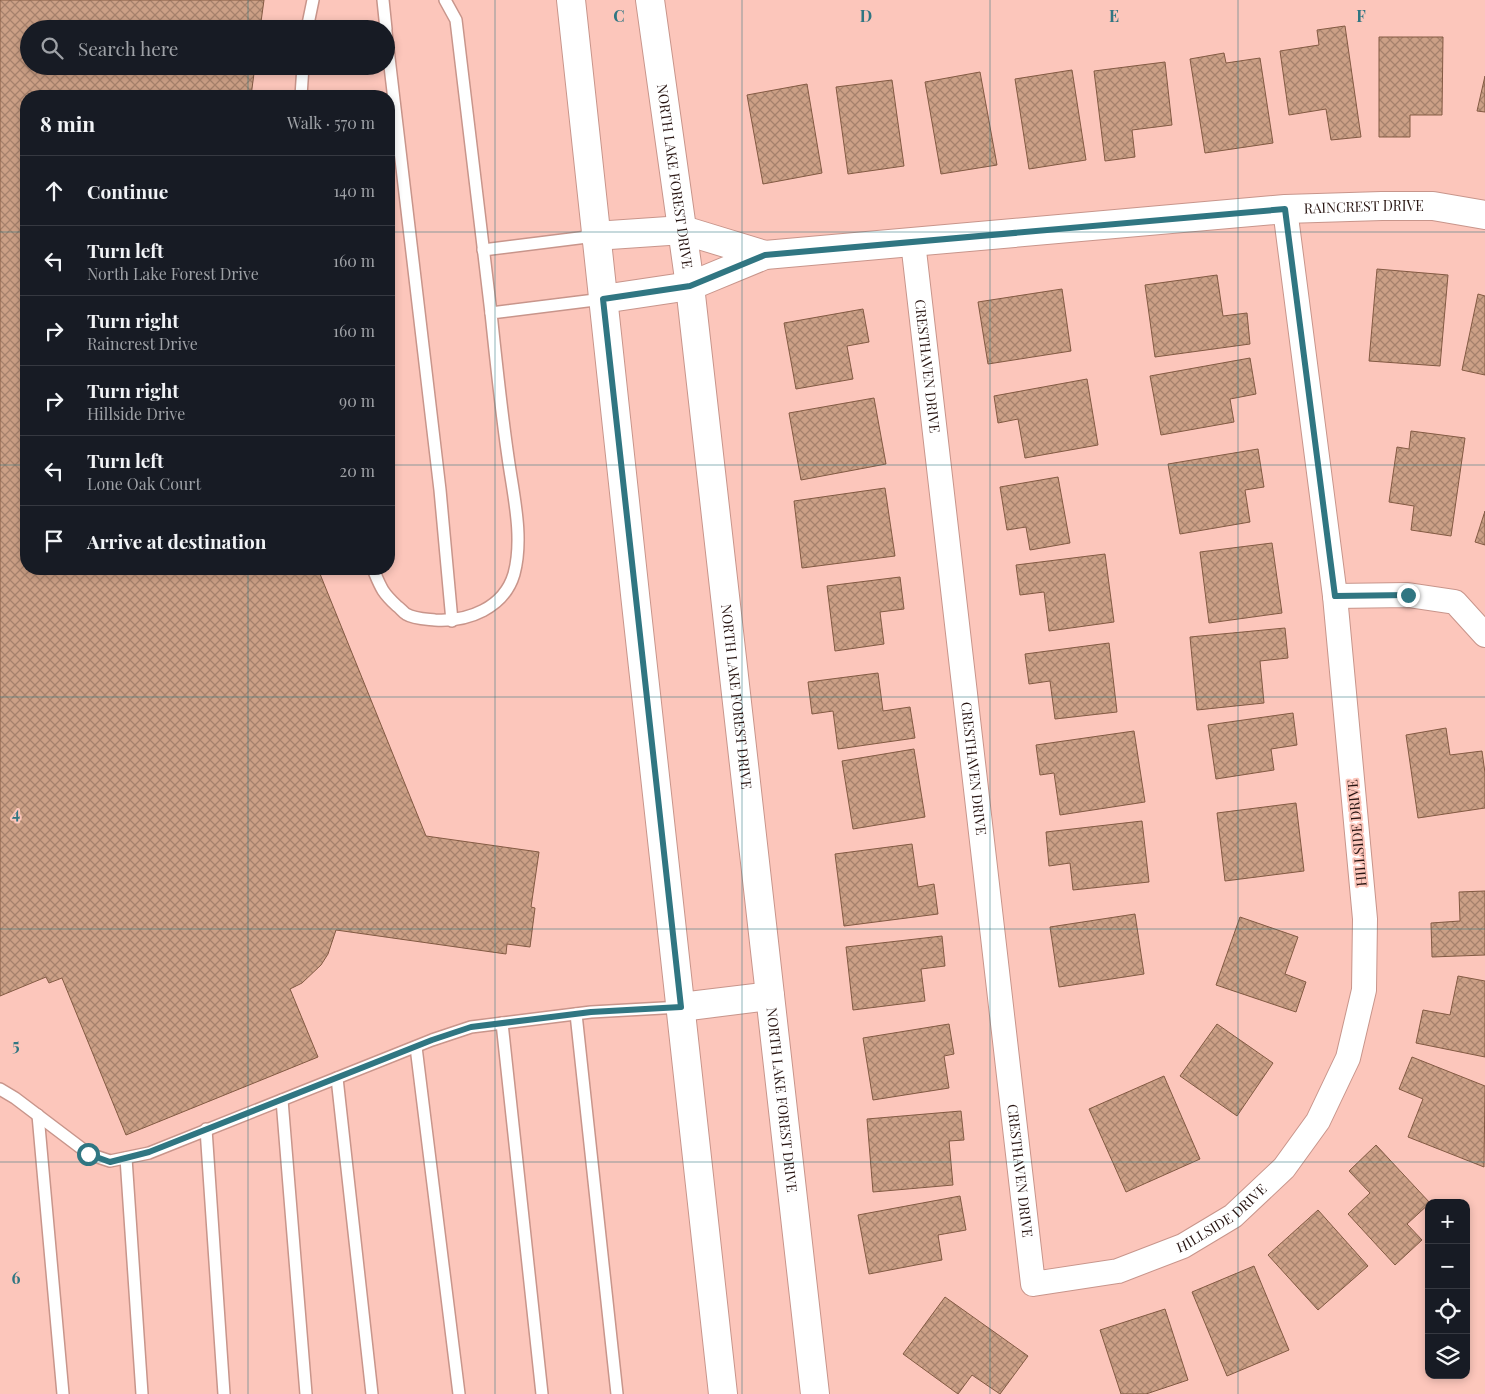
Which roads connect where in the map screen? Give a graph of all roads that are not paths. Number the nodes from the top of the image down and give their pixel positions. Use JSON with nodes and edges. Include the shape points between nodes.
{"nodes":[{"id":1,"x":313,"y":0,"type":"edge"},
{"id":2,"x":382,"y":0,"type":"edge"},
{"id":3,"x":445,"y":0,"type":"edge"},
{"id":4,"x":571,"y":0,"type":"edge"},
{"id":5,"x":650,"y":0,"type":"edge"},
{"id":6,"x":310,"y":20,"type":"edge"},
{"id":7,"x":385,"y":20,"type":"edge"},
{"id":8,"x":302,"y":75,"type":"edge"},
{"id":9,"x":391,"y":75,"type":"edge"},
{"id":10,"x":301,"y":90,"type":"edge"},
{"id":11,"x":393,"y":90,"type":"edge"},
{"id":12,"x":395,"y":107,"type":"edge"},
{"id":13,"x":1285,"y":209,"type":"junction"},
{"id":14,"x":1485,"y":215,"type":"edge"},
{"id":15,"x":683,"y":230,"type":"junction"},
{"id":16,"x":595,"y":236,"type":"junction"},
{"id":17,"x":913,"y":242,"type":"junction"},
{"id":18,"x":482,"y":250,"type":"junction"},
{"id":19,"x":765,"y":255,"type":"junction"},
{"id":20,"x":690,"y":286,"type":"junction"},
{"id":21,"x":603,"y":299,"type":"junction"},
{"id":22,"x":491,"y":313,"type":"junction"},
{"id":23,"x":375,"y":575,"type":"edge"},
{"id":24,"x":1335,"y":596,"type":"junction"},
{"id":25,"x":452,"y":621,"type":"junction"},
{"id":26,"x":1485,"y":636,"type":"edge"},
{"id":27,"x":770,"y":996,"type":"junction"},
{"id":28,"x":681,"y":1007,"type":"junction"},
{"id":29,"x":576,"y":1014,"type":"junction"},
{"id":30,"x":502,"y":1023,"type":"junction"},
{"id":31,"x":416,"y":1047,"type":"junction"},
{"id":32,"x":337,"y":1078,"type":"junction"},
{"id":33,"x":0,"y":1089,"type":"edge"},
{"id":34,"x":282,"y":1100,"type":"junction"},
{"id":35,"x":38,"y":1115,"type":"junction"},
{"id":36,"x":206,"y":1129,"type":"junction"},
{"id":37,"x":126,"y":1158,"type":"junction"},
{"id":38,"x":1043,"y":1283,"type":"joint"},
{"id":39,"x":63,"y":1394,"type":"edge"},
{"id":40,"x":142,"y":1394,"type":"edge"},
{"id":41,"x":224,"y":1394,"type":"edge"},
{"id":42,"x":306,"y":1394,"type":"edge"},
{"id":43,"x":372,"y":1394,"type":"edge"},
{"id":44,"x":458,"y":1394,"type":"edge"},
{"id":45,"x":542,"y":1394,"type":"edge"},
{"id":46,"x":617,"y":1394,"type":"edge"},
{"id":47,"x":722,"y":1394,"type":"edge"},
{"id":48,"x":814,"y":1394,"type":"edge"}],
"edges":[{"from":1,"to":6,"type":"lane"},
{"from":2,"to":7,"type":"lane"},
{"from":3,"to":18,"type":"lane","via":[[456,20]]},
{"from":4,"to":16,"type":"main road"},
{"from":5,"to":15,"type":"main road","name":"NORTH LAKE FOREST DRIVE"},
{"from":8,"to":10,"type":"lane"},
{"from":9,"to":11,"type":"lane"},
{"from":12,"to":25,"type":"lane","via":[[440,490]]},
{"from":13,"to":14,"type":"main road","name":"RAINCREST DRIVE","via":[[1433,206]]},
{"from":13,"to":17,"type":"main road","name":"RAINCREST DRIVE"},
{"from":13,"to":24,"type":"street","name":"HILLSIDE DRIVE"},
{"from":15,"to":16,"type":"main road","name":"RAINCREST DRIVE"},
{"from":15,"to":19,"type":"main road","name":"RAINCREST DRIVE"},
{"from":15,"to":20,"type":"main road","name":"NORTH LAKE FOREST DRIVE"},
{"from":16,"to":18,"type":"lane"},
{"from":16,"to":21,"type":"main road"},
{"from":17,"to":19,"type":"main road","name":"RAINCREST DRIVE"},
{"from":17,"to":38,"type":"street","name":"CRESTHAVEN DRIVE","via":[[1033,1284]]},
{"from":18,"to":22,"type":"lane"},
{"from":19,"to":20,"type":"main road","name":"RAINCREST DRIVE"},
{"from":20,"to":21,"type":"main road","name":"RAINCREST DRIVE"},
{"from":20,"to":27,"type":"main road","name":"NORTH LAKE FOREST DRIVE"},
{"from":21,"to":22,"type":"lane"},
{"from":21,"to":28,"type":"main road"},
{"from":22,"to":25,"type":"lane","via":[[518,548],[514,575],[504,595],[476,615]]},
{"from":23,"to":25,"type":"lane","via":[[382,591],[406,614]]},
{"from":24,"to":26,"type":"street","via":[[1408,595],[1455,602]]},
{"from":24,"to":38,"type":"street","name":"HILLSIDE DRIVE","via":[[1365,919],[1364,990],[1348,1058],[1318,1121],[1284,1168],[1233,1216],[1183,1246],[1118,1271]]},
{"from":27,"to":28,"type":"main road"},
{"from":27,"to":48,"type":"main road","name":"NORTH LAKE FOREST DRIVE"},
{"from":28,"to":29,"type":"lane"},
{"from":28,"to":47,"type":"main road"},
{"from":29,"to":30,"type":"lane"},
{"from":29,"to":46,"type":"lane"},
{"from":30,"to":31,"type":"lane","via":[[471,1027]]},
{"from":30,"to":45,"type":"lane"},
{"from":31,"to":32,"type":"lane"},
{"from":31,"to":44,"type":"lane"},
{"from":32,"to":34,"type":"lane"},
{"from":32,"to":43,"type":"lane"},
{"from":33,"to":35,"type":"lane"},
{"from":34,"to":36,"type":"lane"},
{"from":34,"to":42,"type":"lane"},
{"from":35,"to":37,"type":"lane","via":[[88,1154],[110,1162]]},
{"from":35,"to":39,"type":"lane"},
{"from":36,"to":37,"type":"lane"},
{"from":36,"to":41,"type":"lane"},
{"from":37,"to":40,"type":"lane"}]}
